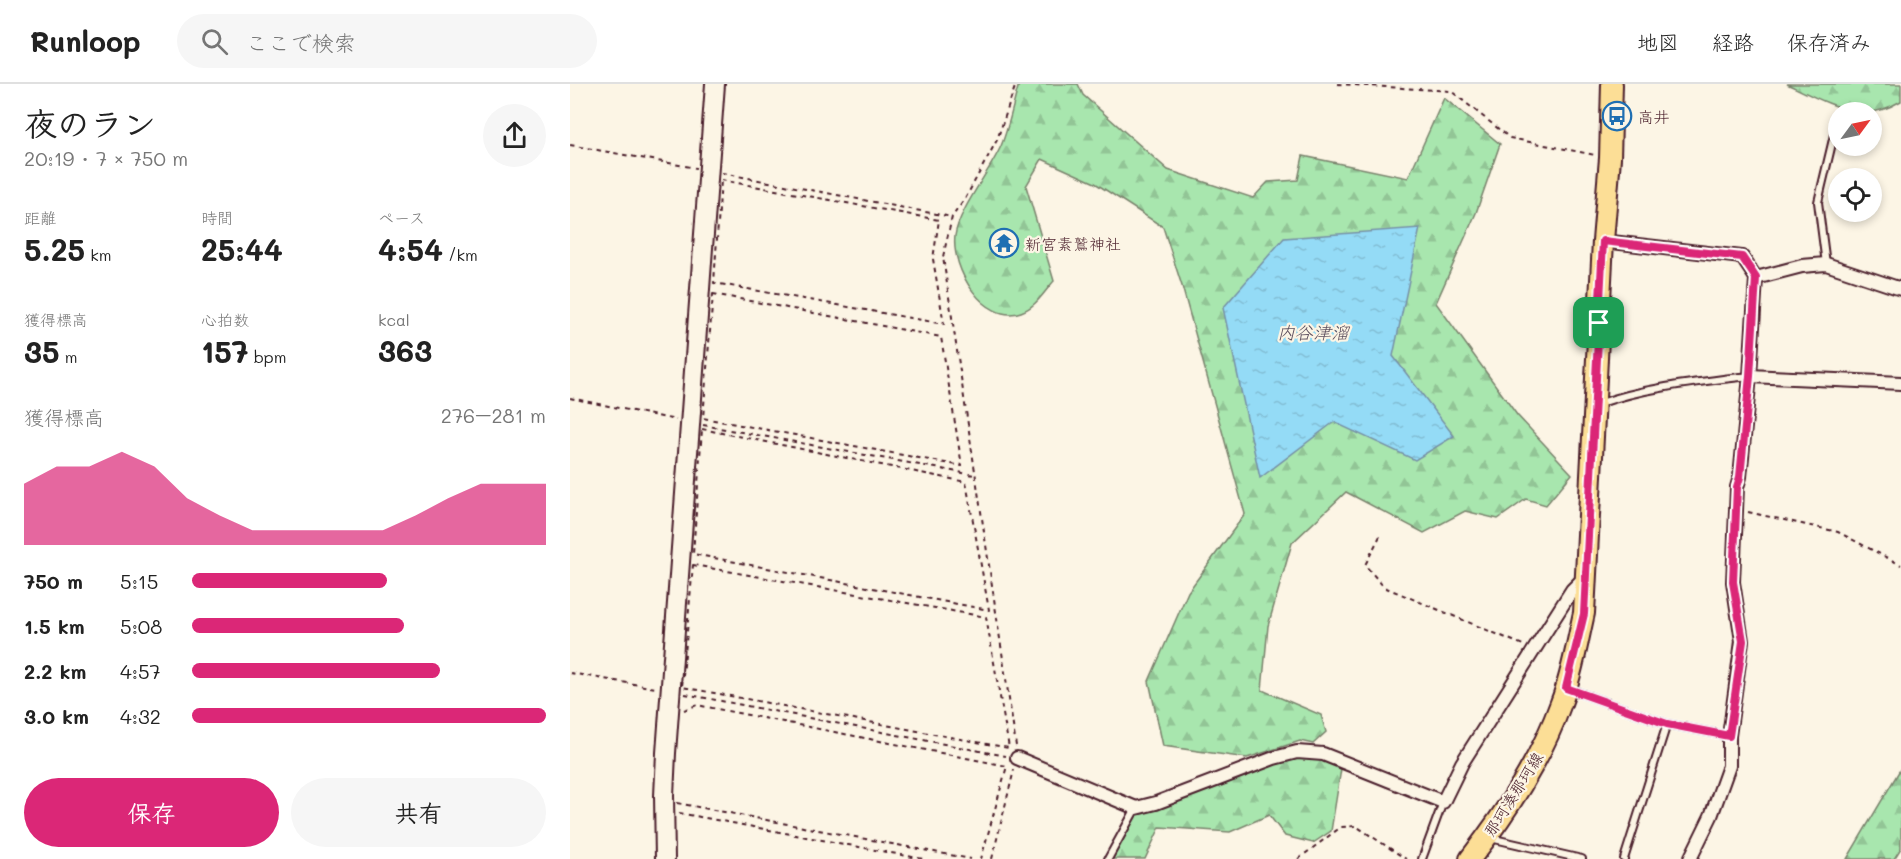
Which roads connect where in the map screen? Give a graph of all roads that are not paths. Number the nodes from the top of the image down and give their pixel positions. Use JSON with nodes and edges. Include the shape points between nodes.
{"nodes":[{"id":1,"x":715,"y":84,"type":"edge"},
{"id":2,"x":1612,"y":84,"type":"edge"},
{"id":3,"x":1829,"y":156,"type":"edge"},
{"id":4,"x":1603,"y":241,"type":"junction"},
{"id":5,"x":1826,"y":264,"type":"junction"},
{"id":6,"x":1756,"y":278,"type":"junction"},
{"id":7,"x":1901,"y":289,"type":"edge"},
{"id":8,"x":1750,"y":376,"type":"junction"},
{"id":9,"x":1901,"y":383,"type":"edge"},
{"id":10,"x":1595,"y":405,"type":"junction"},
{"id":11,"x":1586,"y":576,"type":"junction"},
{"id":12,"x":1566,"y":688,"type":"junction"},
{"id":13,"x":1667,"y":724,"type":"junction"},
{"id":14,"x":1729,"y":736,"type":"junction"},
{"id":15,"x":1017,"y":758,"type":"road end"},
{"id":16,"x":1443,"y":802,"type":"junction"},
{"id":17,"x":1136,"y":808,"type":"junction"},
{"id":18,"x":1487,"y":837,"type":"junction"},
{"id":19,"x":665,"y":859,"type":"edge"},
{"id":20,"x":1108,"y":859,"type":"edge"},
{"id":21,"x":1422,"y":859,"type":"edge"},
{"id":22,"x":1470,"y":859,"type":"edge"},
{"id":23,"x":1582,"y":859,"type":"edge"},
{"id":24,"x":1624,"y":859,"type":"edge"},
{"id":25,"x":1690,"y":859,"type":"edge"}],
"edges":[{"from":1,"to":19,"type":"street","via":[[715,175],[670,691]]},
{"from":2,"to":4,"type":"main road","name":"那珂湊那珂線"},
{"from":3,"to":5,"type":"lane","via":[[1818,202]]},
{"from":4,"to":6,"type":"street","via":[[1742,257]]},
{"from":4,"to":10,"type":"main road","name":"那珂湊那珂線"},
{"from":5,"to":6,"type":"street"},
{"from":5,"to":7,"type":"street"},
{"from":6,"to":8,"type":"street"},
{"from":8,"to":9,"type":"street"},
{"from":8,"to":10,"type":"lane","via":[[1628,395]]},
{"from":8,"to":14,"type":"street","via":[[1733,582],[1743,641]]},
{"from":10,"to":11,"type":"main road","name":"那珂湊那珂線"},
{"from":11,"to":12,"type":"main road","name":"那珂湊那珂線","via":[[1584,614]]},
{"from":11,"to":16,"type":"street","via":[[1572,591],[1462,763]]},
{"from":12,"to":13,"type":"lane"},
{"from":12,"to":18,"type":"main road","name":"那珂湊那珂線","via":[[1524,782]]},
{"from":13,"to":14,"type":"lane"},
{"from":13,"to":24,"type":"lane"},
{"from":14,"to":25,"type":"street","via":[[1729,766],[1712,816]]},
{"from":15,"to":17,"type":"street"},
{"from":16,"to":17,"type":"street","via":[[1323,754],[1297,752]]},
{"from":16,"to":21,"type":"lane"},
{"from":17,"to":20,"type":"lane"},
{"from":18,"to":22,"type":"main road","name":"那珂湊那珂線"},
{"from":18,"to":23,"type":"lane"}]}
